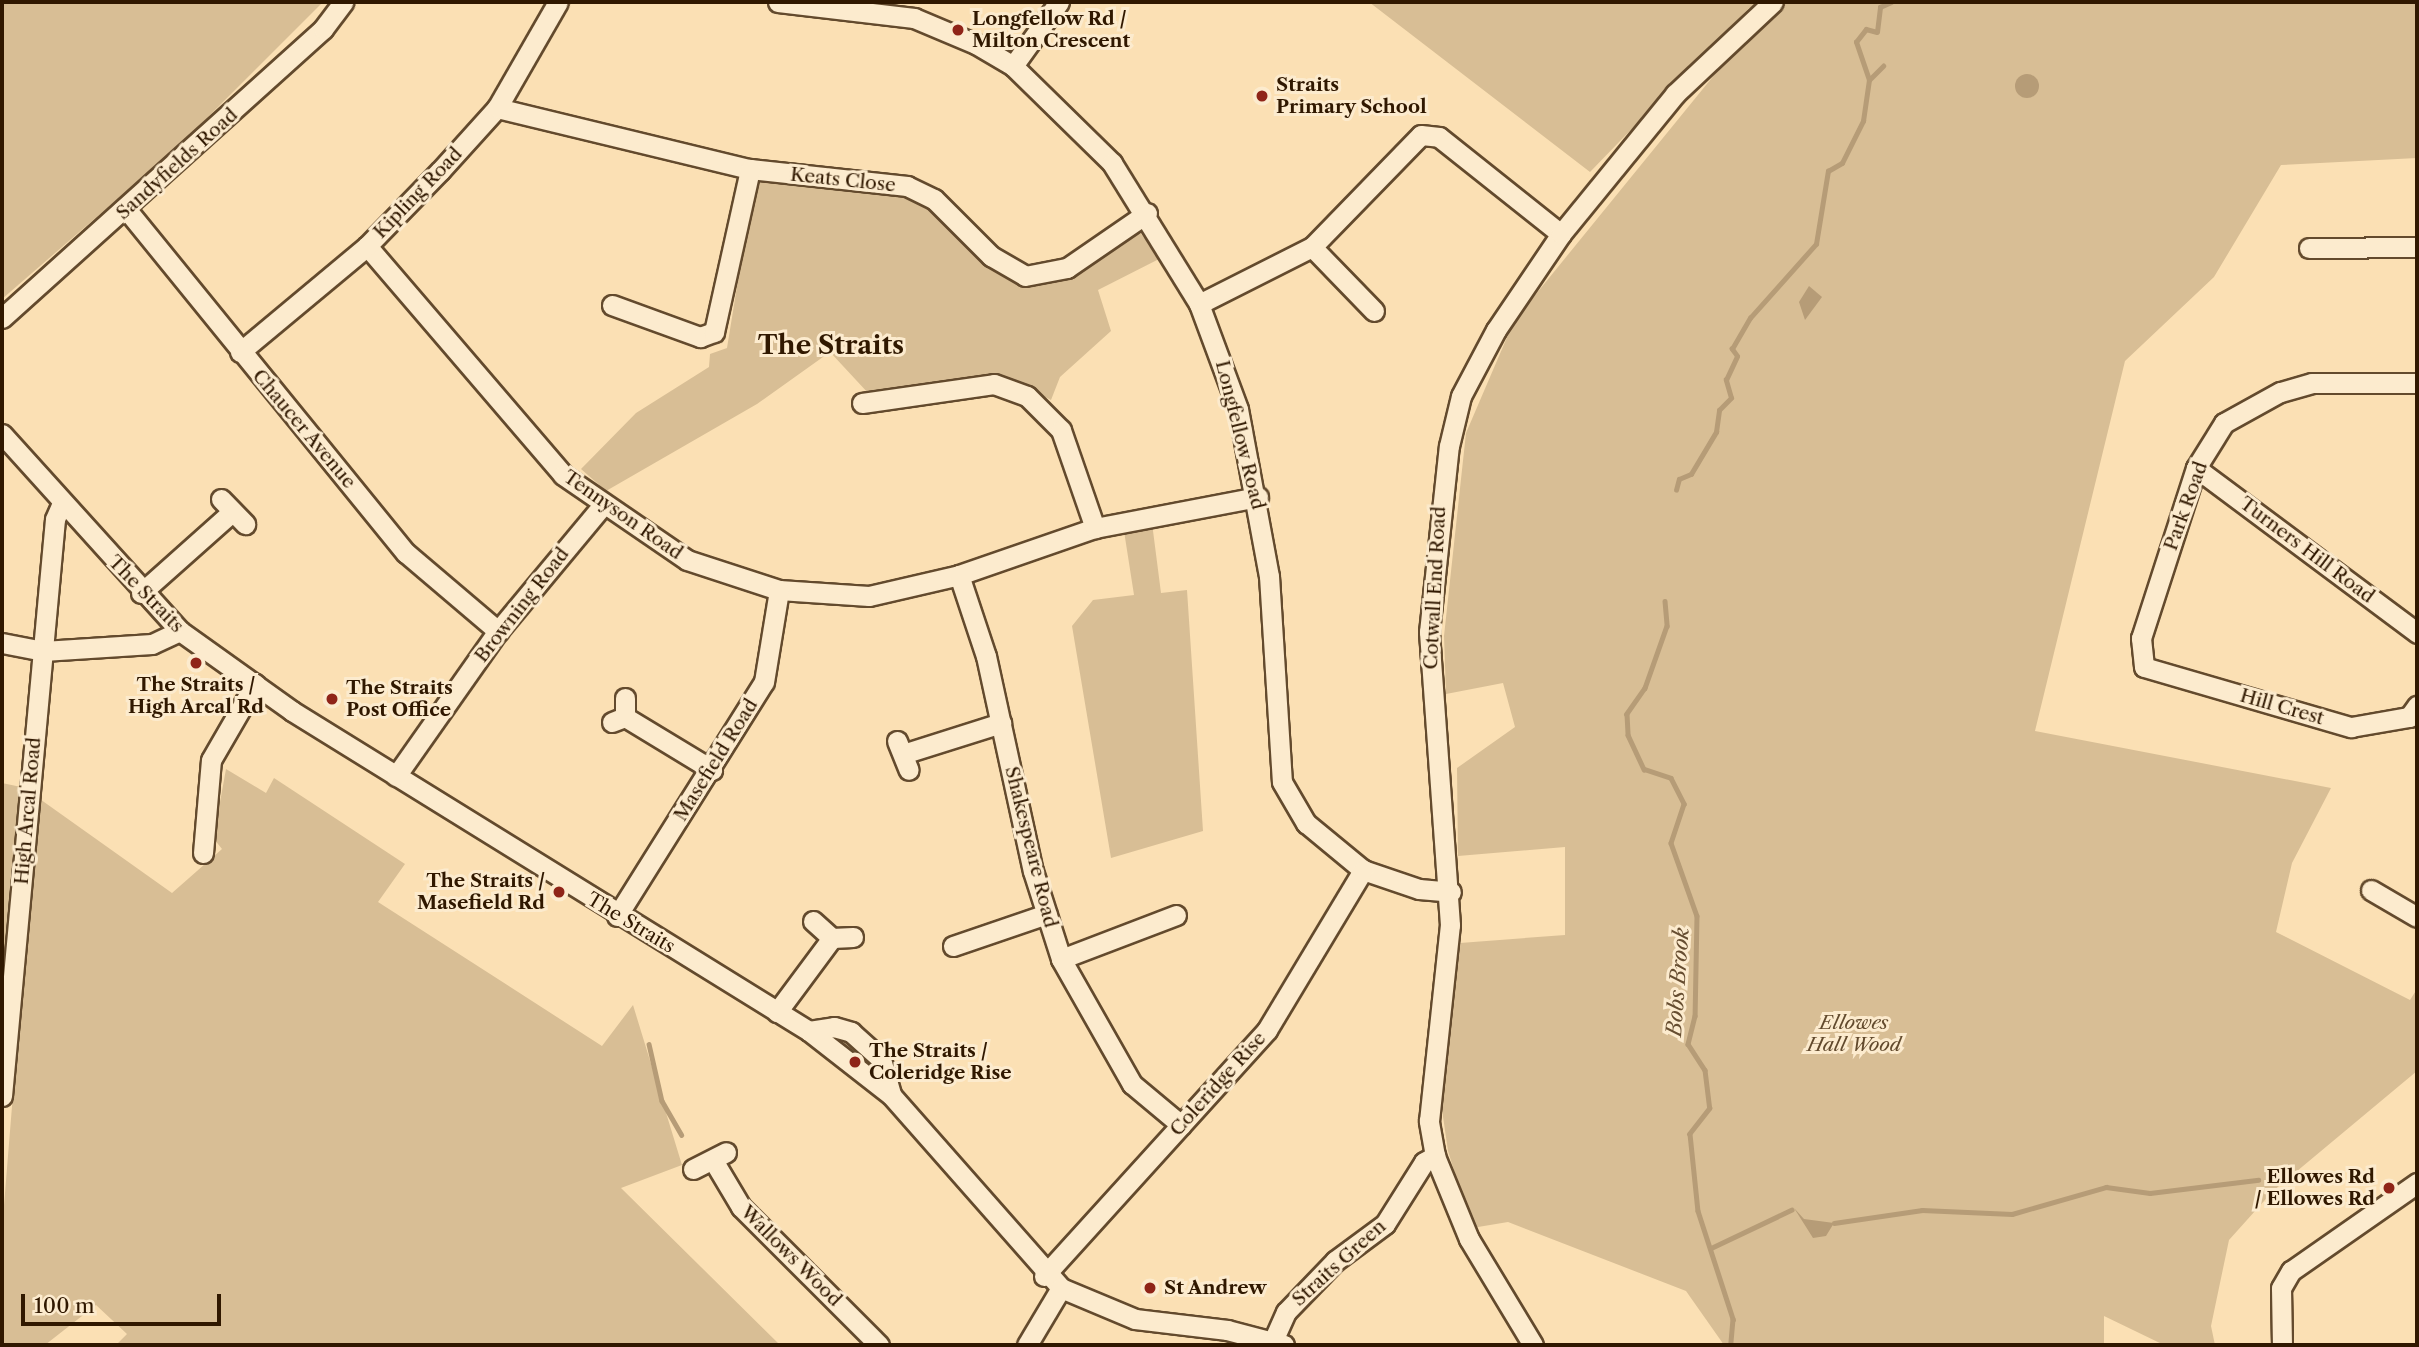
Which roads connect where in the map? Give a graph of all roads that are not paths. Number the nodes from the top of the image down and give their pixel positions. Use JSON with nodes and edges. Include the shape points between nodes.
{"nodes":[{"id":1,"x":344,"y":2,"type":"edge"},
{"id":2,"x":558,"y":2,"type":"edge"},
{"id":3,"x":778,"y":2,"type":"edge"},
{"id":4,"x":1059,"y":2,"type":"edge"},
{"id":5,"x":1773,"y":2,"type":"edge"},
{"id":6,"x":1013,"y":66,"type":"junction"},
{"id":7,"x":497,"y":108,"type":"junction"},
{"id":8,"x":750,"y":169,"type":"junction"},
{"id":9,"x":127,"y":210,"type":"junction"},
{"id":10,"x":1147,"y":213,"type":"junction"},
{"id":11,"x":1561,"y":234,"type":"junction"},
{"id":12,"x":368,"y":246,"type":"junction"},
{"id":13,"x":1312,"y":247,"type":"junction"},
{"id":14,"x":2417,"y":247,"type":"edge"},
{"id":15,"x":2309,"y":248,"type":"dead end"},
{"id":16,"x":610,"y":304,"type":"dead end"},
{"id":17,"x":1199,"y":304,"type":"junction"},
{"id":18,"x":1376,"y":312,"type":"dead end"},
{"id":19,"x":2,"y":318,"type":"edge"},
{"id":20,"x":240,"y":352,"type":"junction"},
{"id":21,"x":2417,"y":383,"type":"edge"},
{"id":22,"x":859,"y":404,"type":"dead end"},
{"id":23,"x":2,"y":434,"type":"edge"},
{"id":24,"x":2196,"y":468,"type":"junction"},
{"id":25,"x":1258,"y":497,"type":"junction"},
{"id":26,"x":62,"y":503,"type":"junction"},
{"id":27,"x":603,"y":505,"type":"junction"},
{"id":28,"x":232,"y":512,"type":"dead end"},
{"id":29,"x":1095,"y":528,"type":"junction"},
{"id":30,"x":959,"y":575,"type":"junction"},
{"id":31,"x":779,"y":590,"type":"junction"},
{"id":32,"x":141,"y":593,"type":"junction"},
{"id":33,"x":180,"y":631,"type":"junction"},
{"id":34,"x":498,"y":631,"type":"junction"},
{"id":35,"x":2417,"y":633,"type":"edge"},
{"id":36,"x":2,"y":643,"type":"edge"},
{"id":37,"x":43,"y":651,"type":"junction"},
{"id":38,"x":2144,"y":667,"type":"joint"},
{"id":39,"x":255,"y":684,"type":"junction"},
{"id":40,"x":2417,"y":706,"type":"edge"},
{"id":41,"x":621,"y":712,"type":"dead end"},
{"id":42,"x":1001,"y":723,"type":"junction"},
{"id":43,"x":904,"y":755,"type":"dead end"},
{"id":44,"x":712,"y":770,"type":"junction"},
{"id":45,"x":396,"y":776,"type":"junction"},
{"id":46,"x":197,"y":842,"type":"dead end"},
{"id":47,"x":1363,"y":870,"type":"junction"},
{"id":48,"x":2371,"y":890,"type":"dead end"},
{"id":49,"x":1451,"y":892,"type":"junction"},
{"id":50,"x":1047,"y":914,"type":"junction"},
{"id":51,"x":1177,"y":915,"type":"dead end"},
{"id":52,"x":617,"y":916,"type":"junction"},
{"id":53,"x":2417,"y":917,"type":"edge"},
{"id":54,"x":813,"y":921,"type":"dead end"},
{"id":55,"x":853,"y":937,"type":"dead end"},
{"id":56,"x":832,"y":938,"type":"junction"},
{"id":57,"x":950,"y":948,"type":"dead end"},
{"id":58,"x":1061,"y":959,"type":"junction"},
{"id":59,"x":777,"y":1012,"type":"junction"},
{"id":60,"x":2,"y":1096,"type":"edge"},
{"id":61,"x":1181,"y":1125,"type":"junction"},
{"id":62,"x":1436,"y":1156,"type":"junction"},
{"id":63,"x":693,"y":1168,"type":"dead end"},
{"id":64,"x":2417,"y":1183,"type":"edge"},
{"id":65,"x":1044,"y":1276,"type":"junction"},
{"id":66,"x":1061,"y":1289,"type":"junction"},
{"id":67,"x":1225,"y":1338,"type":"edge"},
{"id":68,"x":1279,"y":1343,"type":"edge"},
{"id":69,"x":879,"y":1345,"type":"edge"},
{"id":70,"x":1027,"y":1345,"type":"edge"},
{"id":71,"x":1533,"y":1345,"type":"edge"},
{"id":72,"x":2282,"y":1345,"type":"edge"}],
"edges":[{"from":1,"to":9,"type":"street","name":"Sandyfields Road","via":[[323,29]]},
{"from":2,"to":7,"type":"street","name":"Kipling Road"},
{"from":3,"to":6,"type":"street","name":"Longfellow Road","via":[[914,18]]},
{"from":4,"to":6,"type":"street"},
{"from":5,"to":11,"type":"street","name":"Cotwall End Road","via":[[1675,94]]},
{"from":6,"to":10,"type":"street","name":"Longfellow Road","via":[[1112,163]]},
{"from":7,"to":8,"type":"street","name":"Keats Close"},
{"from":7,"to":12,"type":"street","name":"Kipling Road"},
{"from":8,"to":10,"type":"street","name":"Keats Close","via":[[914,188],[934,199],[1010,270],[1031,276],[1067,268]]},
{"from":8,"to":16,"type":"street","via":[[714,332],[700,337]]},
{"from":9,"to":19,"type":"street","name":"Sandyfields Road"},
{"from":9,"to":20,"type":"street","name":"Chaucer Avenue"},
{"from":10,"to":17,"type":"street","name":"Longfellow Road"},
{"from":11,"to":13,"type":"street","via":[[1439,137],[1420,135]]},
{"from":11,"to":49,"type":"street","name":"Cotwall End Road","via":[[1496,330],[1461,396],[1440,498],[1429,686]]},
{"from":12,"to":20,"type":"street","name":"Kipling Road"},
{"from":12,"to":27,"type":"street","name":"Tennyson Road","via":[[563,475]]},
{"from":13,"to":17,"type":"street"},
{"from":13,"to":18,"type":"street"},
{"from":14,"to":15,"type":"street"},
{"from":17,"to":25,"type":"street","name":"Longfellow Road","via":[[1224,362]]},
{"from":20,"to":34,"type":"street","name":"Chaucer Avenue","via":[[406,553]]},
{"from":21,"to":24,"type":"street","name":"Park Road","via":[[2312,383],[2280,392],[2224,423]]},
{"from":22,"to":29,"type":"street","via":[[994,384],[1027,396],[1061,430]]},
{"from":23,"to":26,"type":"street","name":"The Straits"},
{"from":24,"to":35,"type":"street","name":"Turners Hill Road"},
{"from":24,"to":38,"type":"street","name":"Park Road","via":[[2141,638]]},
{"from":25,"to":29,"type":"street","name":"Tennyson Road"},
{"from":25,"to":47,"type":"street","name":"Longfellow Road","via":[[1282,782],[1306,823]]},
{"from":26,"to":32,"type":"street","name":"The Straits"},
{"from":26,"to":37,"type":"street","name":"High Arcal Road"},
{"from":27,"to":31,"type":"street","name":"Tennyson Road","via":[[687,560]]},
{"from":27,"to":34,"type":"street","name":"Browning Road"},
{"from":28,"to":32,"type":"street"},
{"from":29,"to":30,"type":"street","name":"Tennyson Road"},
{"from":30,"to":31,"type":"street","name":"Tennyson Road","via":[[869,596]]},
{"from":30,"to":42,"type":"street","name":"Shakespeare Road"},
{"from":31,"to":44,"type":"street","name":"Masefield Road","via":[[769,670]]},
{"from":32,"to":33,"type":"street","name":"The Straits"},
{"from":33,"to":37,"type":"street","via":[[152,644]]},
{"from":33,"to":39,"type":"street","name":"The Straits"},
{"from":34,"to":45,"type":"street","name":"Browning Road"},
{"from":36,"to":37,"type":"street"},
{"from":37,"to":60,"type":"street","name":"High Arcal Road"},
{"from":38,"to":40,"type":"street","name":"Hill Crest","via":[[2351,727],[2409,717]]},
{"from":39,"to":45,"type":"street","name":"The Straits"},
{"from":39,"to":46,"type":"street","via":[[211,760]]},
{"from":41,"to":44,"type":"street"},
{"from":42,"to":43,"type":"street"},
{"from":42,"to":50,"type":"street","name":"Shakespeare Road"},
{"from":44,"to":52,"type":"street","name":"Masefield Road"},
{"from":45,"to":52,"type":"street","name":"The Straits"},
{"from":47,"to":49,"type":"street","name":"Longfellow Road","via":[[1406,886]]},
{"from":47,"to":61,"type":"street","name":"Coleridge Rise","via":[[1267,1030]]},
{"from":48,"to":53,"type":"street"},
{"from":49,"to":62,"type":"street","name":"Cotwall End Road","via":[[1446,982],[1427,1101]]},
{"from":50,"to":57,"type":"street"},
{"from":50,"to":58,"type":"street","name":"Shakespeare Road"},
{"from":51,"to":58,"type":"street"},
{"from":52,"to":59,"type":"street","name":"The Straits"},
{"from":54,"to":56,"type":"street"},
{"from":55,"to":56,"type":"street"},
{"from":56,"to":59,"type":"street"},
{"from":58,"to":61,"type":"street","name":"Shakespeare Road","via":[[1132,1084]]},
{"from":59,"to":65,"type":"street","name":"The Straits","via":[[891,1095]]},
{"from":61,"to":65,"type":"street","name":"Coleridge Rise"},
{"from":62,"to":68,"type":"street","name":"Straits Green","via":[[1424,1162],[1385,1224],[1335,1262],[1286,1312]]},
{"from":62,"to":71,"type":"street","name":"Cotwall End Road","via":[[1469,1239]]},
{"from":63,"to":69,"type":"street","name":"Wallows Wood","via":[[719,1156],[741,1207]]},
{"from":64,"to":72,"type":"street","via":[[2291,1271],[2281,1288]]},
{"from":65,"to":66,"type":"street","name":"The Straits"},
{"from":66,"to":67,"type":"street","name":"The Straits","via":[[1135,1319]]},
{"from":66,"to":70,"type":"street"},
{"from":67,"to":68,"type":"street","name":"The Straits"}]}
